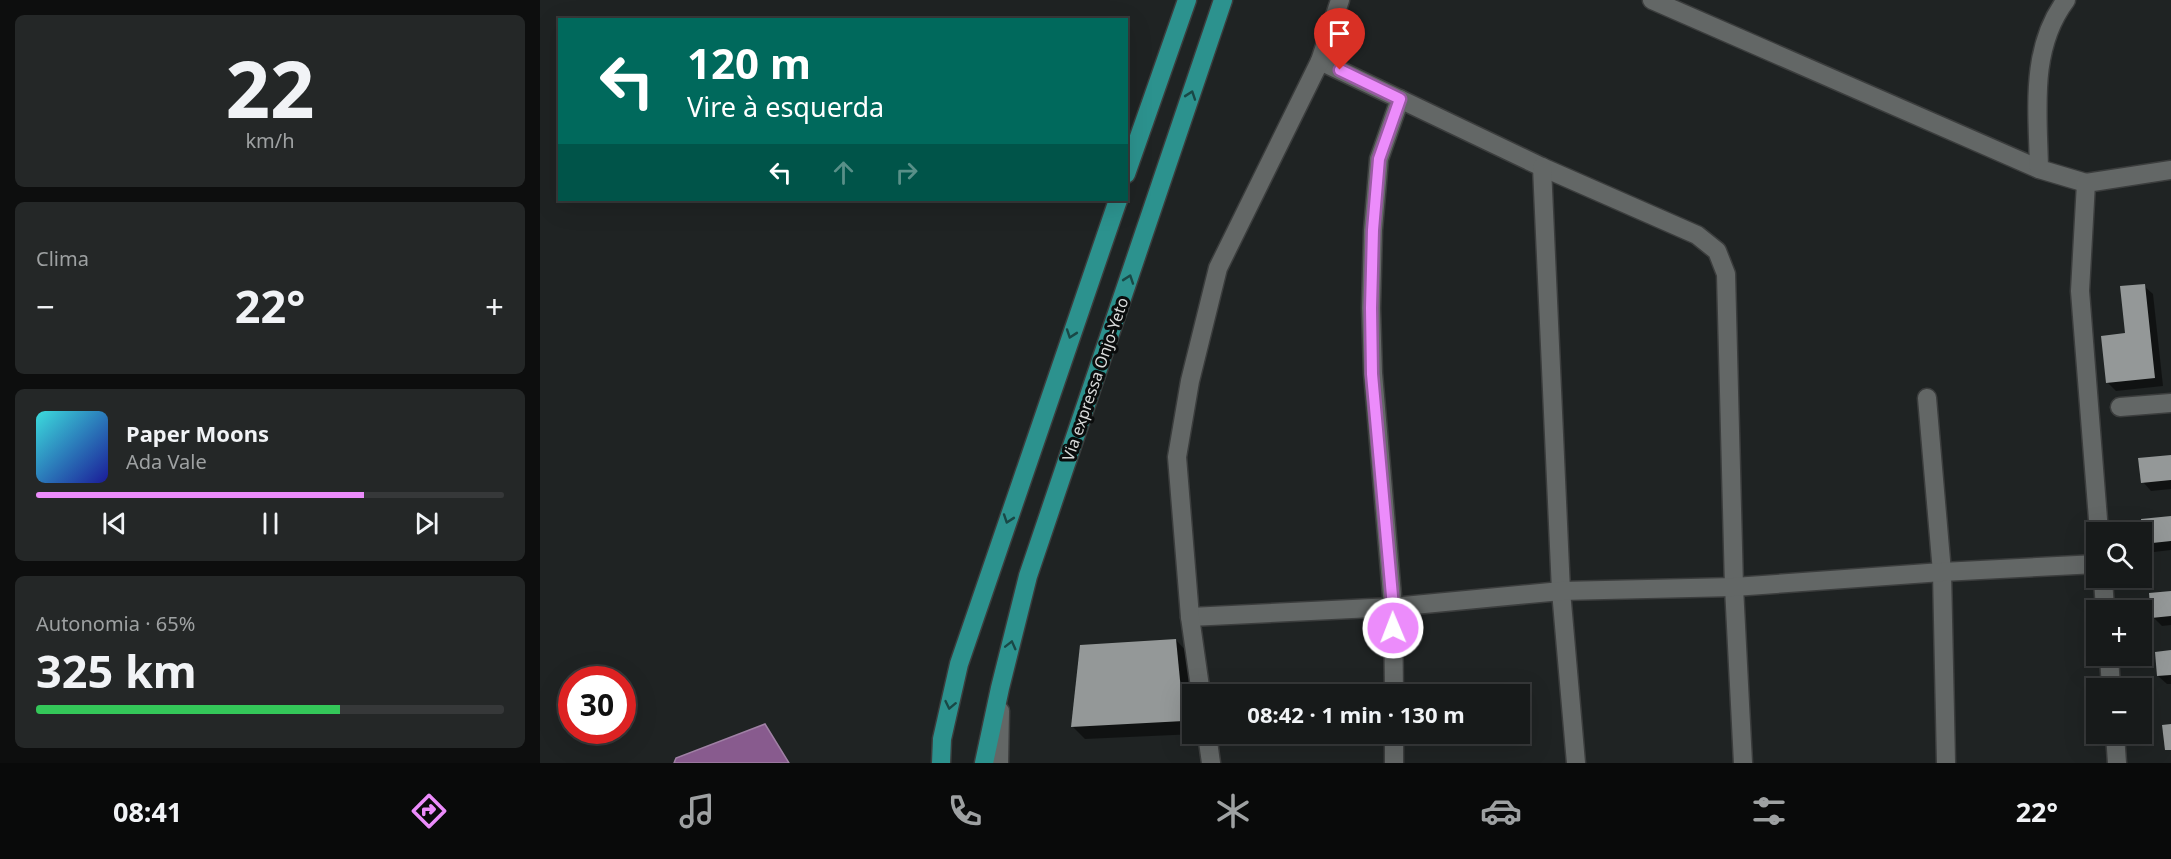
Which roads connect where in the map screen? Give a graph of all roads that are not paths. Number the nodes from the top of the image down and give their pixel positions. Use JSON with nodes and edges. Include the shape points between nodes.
{"nodes":[{"id":1,"x":1187,"y":0,"type":"edge"},
{"id":2,"x":1223,"y":0,"type":"edge"},
{"id":3,"x":1340,"y":0,"type":"edge"},
{"id":4,"x":1653,"y":0,"type":"edge"},
{"id":5,"x":2066,"y":0,"type":"edge"},
{"id":6,"x":1320,"y":61,"type":"junction"},
{"id":7,"x":1400,"y":99,"type":"junction"},
{"id":8,"x":1542,"y":167,"type":"junction"},
{"id":9,"x":1128,"y":168,"type":"edge"},
{"id":10,"x":2039,"y":169,"type":"junction"},
{"id":11,"x":2171,"y":170,"type":"edge"},
{"id":12,"x":2086,"y":183,"type":"junction"},
{"id":13,"x":1118,"y":201,"type":"edge"},
{"id":14,"x":1927,"y":398,"type":"dead end"},
{"id":15,"x":2171,"y":403,"type":"edge"},
{"id":16,"x":2120,"y":407,"type":"dead end"},
{"id":17,"x":2098,"y":522,"type":"edge"},
{"id":18,"x":2086,"y":565,"type":"edge"},
{"id":19,"x":1942,"y":572,"type":"junction"},
{"id":20,"x":1734,"y":587,"type":"junction"},
{"id":21,"x":1561,"y":591,"type":"junction"},
{"id":22,"x":1393,"y":607,"type":"junction"},
{"id":23,"x":1190,"y":617,"type":"junction"},
{"id":24,"x":1200,"y":684,"type":"edge"},
{"id":25,"x":1394,"y":684,"type":"edge"},
{"id":26,"x":1000,"y":688,"type":"junction"},
{"id":27,"x":1208,"y":744,"type":"edge"},
{"id":28,"x":1394,"y":744,"type":"edge"},
{"id":29,"x":2116,"y":744,"type":"edge"},
{"id":30,"x":941,"y":763,"type":"edge"},
{"id":31,"x":984,"y":763,"type":"edge"},
{"id":32,"x":999,"y":763,"type":"edge"},
{"id":33,"x":1211,"y":763,"type":"edge"},
{"id":34,"x":1394,"y":763,"type":"edge"},
{"id":35,"x":1576,"y":763,"type":"edge"},
{"id":36,"x":1743,"y":763,"type":"edge"},
{"id":37,"x":1946,"y":763,"type":"edge"},
{"id":38,"x":2117,"y":763,"type":"edge"}],
"edges":[{"from":1,"to":9,"type":"main road"},
{"from":26,"to":2,"type":"main road","name":"Via expressa Onjo-Yeto","one_way":true,"via":[[1028,576]]},
{"from":3,"to":6,"type":"street"},
{"from":4,"to":10,"type":"street"},
{"from":5,"to":10,"type":"street","via":[[2045,41],[2037,79]]},
{"from":6,"to":7,"type":"street"},
{"from":6,"to":23,"type":"street","via":[[1218,268],[1190,381],[1177,457]]},
{"from":7,"to":8,"type":"street"},
{"from":7,"to":22,"type":"street","via":[[1379,159],[1371,308],[1372,374]]},
{"from":8,"to":20,"type":"street","via":[[1696,235],[1717,251],[1726,274]]},
{"from":8,"to":21,"type":"street"},
{"from":10,"to":12,"type":"street"},
{"from":11,"to":12,"type":"street"},
{"from":12,"to":17,"type":"street","via":[[2080,291]]},
{"from":13,"to":30,"type":"main road","one_way":true,"via":[[959,664],[942,739]]},
{"from":14,"to":19,"type":"street"},
{"from":15,"to":16,"type":"street"},
{"from":18,"to":19,"type":"street"},
{"from":19,"to":20,"type":"street"},
{"from":19,"to":37,"type":"street"},
{"from":20,"to":21,"type":"street"},
{"from":20,"to":36,"type":"street"},
{"from":21,"to":22,"type":"street"},
{"from":21,"to":35,"type":"street"},
{"from":22,"to":23,"type":"street"},
{"from":22,"to":25,"type":"street"},
{"from":23,"to":24,"type":"street"},
{"from":26,"to":31,"type":"main road","name":"Via expressa Onjo-Yeto"},
{"from":26,"to":32,"type":"street"},
{"from":27,"to":33,"type":"street"},
{"from":28,"to":34,"type":"street"},
{"from":29,"to":38,"type":"street"}]}
